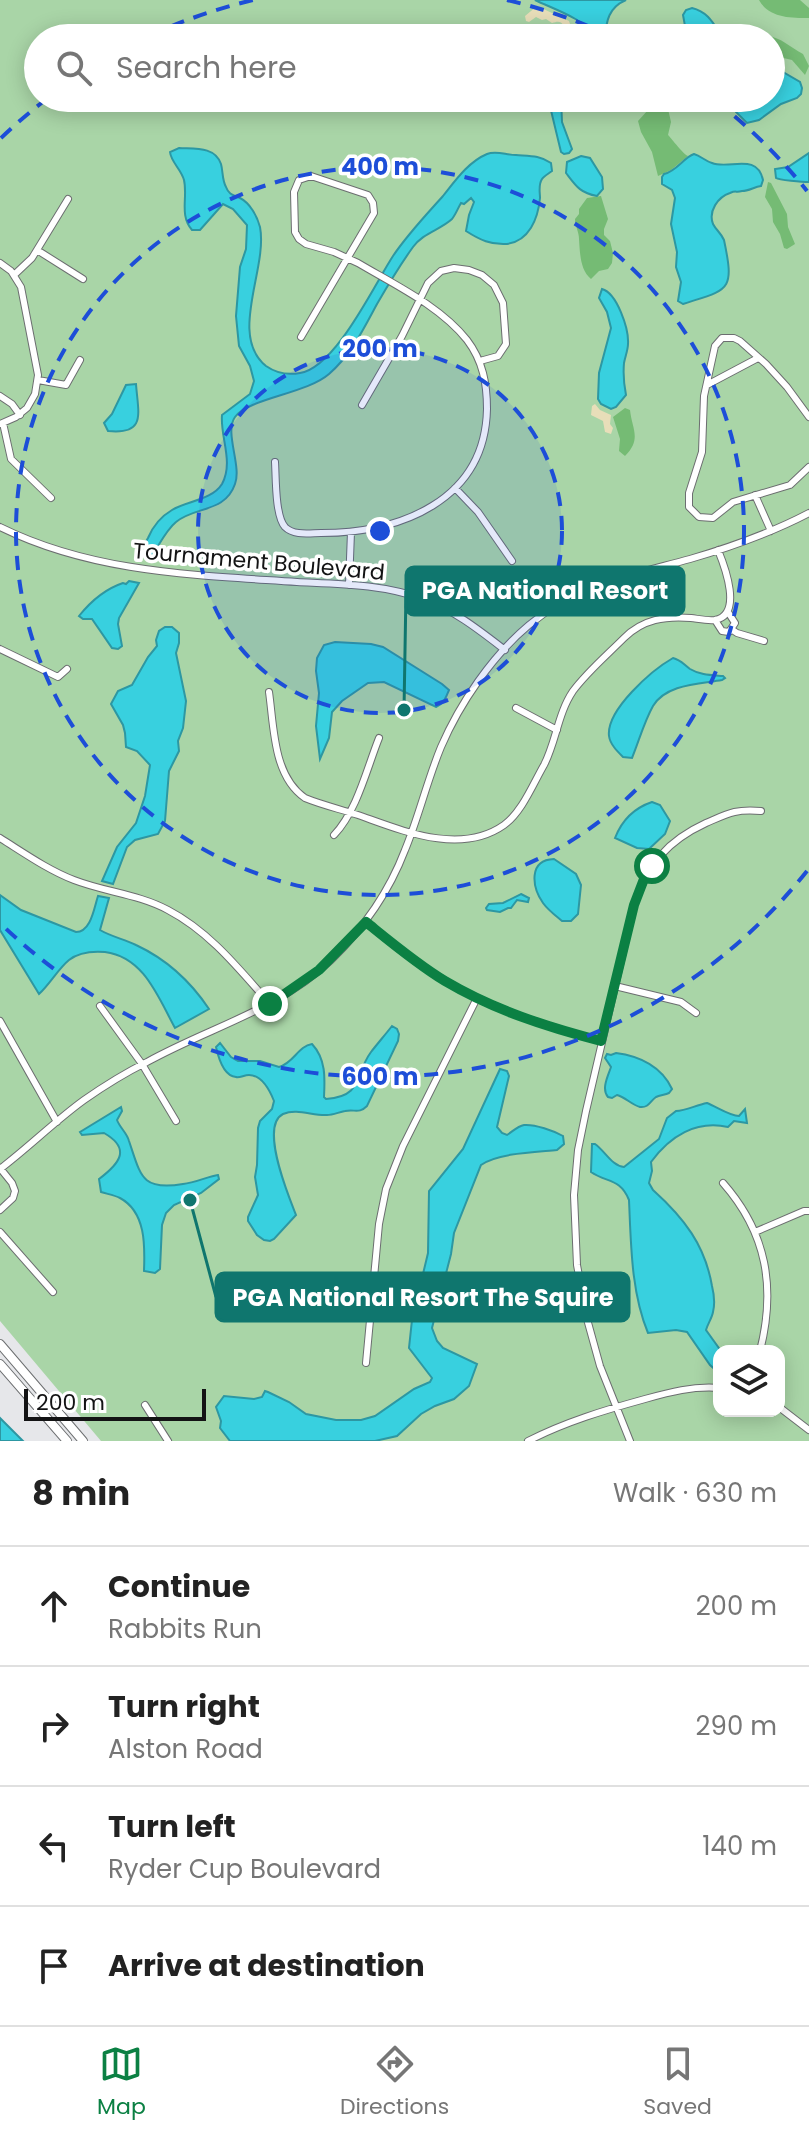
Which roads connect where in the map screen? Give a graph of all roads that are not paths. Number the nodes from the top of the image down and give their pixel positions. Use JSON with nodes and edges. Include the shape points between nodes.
{"nodes":[{"id":1,"x":68,"y":199,"type":"dead end"},
{"id":2,"x":37,"y":250,"type":"junction"},
{"id":3,"x":349,"y":258,"type":"junction"},
{"id":4,"x":0,"y":263,"type":"edge"},
{"id":5,"x":14,"y":275,"type":"junction"},
{"id":6,"x":83,"y":279,"type":"dead end"},
{"id":7,"x":419,"y":300,"type":"junction"},
{"id":8,"x":301,"y":337,"type":"dead end"},
{"id":9,"x":758,"y":358,"type":"junction"},
{"id":10,"x":80,"y":360,"type":"dead end"},
{"id":11,"x":480,"y":361,"type":"junction"},
{"id":12,"x":38,"y":380,"type":"junction"},
{"id":13,"x":707,"y":385,"type":"junction"},
{"id":14,"x":0,"y":396,"type":"edge"},
{"id":15,"x":362,"y":405,"type":"dead end"},
{"id":16,"x":20,"y":415,"type":"junction"},
{"id":17,"x":809,"y":417,"type":"edge"},
{"id":18,"x":1,"y":424,"type":"edge"},
{"id":19,"x":275,"y":462,"type":"dead end"},
{"id":20,"x":809,"y":467,"type":"edge"},
{"id":21,"x":455,"y":488,"type":"junction"},
{"id":22,"x":755,"y":495,"type":"junction"},
{"id":23,"x":51,"y":498,"type":"dead end"},
{"id":24,"x":809,"y":513,"type":"edge"},
{"id":25,"x":0,"y":527,"type":"edge"},
{"id":26,"x":771,"y":531,"type":"junction"},
{"id":27,"x":351,"y":532,"type":"junction"},
{"id":28,"x":718,"y":550,"type":"junction"},
{"id":29,"x":512,"y":561,"type":"dead end"},
{"id":30,"x":349,"y":585,"type":"junction"},
{"id":31,"x":728,"y":612,"type":"junction"},
{"id":32,"x":715,"y":620,"type":"junction"},
{"id":33,"x":731,"y":629,"type":"junction"},
{"id":34,"x":764,"y":641,"type":"dead end"},
{"id":35,"x":0,"y":649,"type":"edge"},
{"id":36,"x":505,"y":650,"type":"junction"},
{"id":37,"x":67,"y":669,"type":"dead end"},
{"id":38,"x":269,"y":692,"type":"dead end"},
{"id":39,"x":516,"y":708,"type":"dead end"},
{"id":40,"x":557,"y":730,"type":"junction"},
{"id":41,"x":379,"y":738,"type":"dead end"},
{"id":42,"x":761,"y":811,"type":"dead end"},
{"id":43,"x":350,"y":812,"type":"junction"},
{"id":44,"x":411,"y":834,"type":"junction"},
{"id":45,"x":334,"y":835,"type":"dead end"},
{"id":46,"x":0,"y":838,"type":"edge"},
{"id":47,"x":366,"y":922,"type":"junction"},
{"id":48,"x":615,"y":986,"type":"junction"},
{"id":49,"x":477,"y":998,"type":"junction"},
{"id":50,"x":270,"y":1004,"type":"junction"},
{"id":51,"x":100,"y":1006,"type":"dead end"},
{"id":52,"x":696,"y":1013,"type":"dead end"},
{"id":53,"x":0,"y":1021,"type":"edge"},
{"id":54,"x":601,"y":1041,"type":"junction"},
{"id":55,"x":142,"y":1064,"type":"junction"},
{"id":56,"x":176,"y":1121,"type":"dead end"},
{"id":57,"x":57,"y":1122,"type":"junction"},
{"id":58,"x":0,"y":1169,"type":"edge"},
{"id":59,"x":723,"y":1183,"type":"dead end"},
{"id":60,"x":0,"y":1210,"type":"edge"},
{"id":61,"x":809,"y":1211,"type":"edge"},
{"id":62,"x":0,"y":1232,"type":"edge"},
{"id":63,"x":755,"y":1232,"type":"junction"},
{"id":64,"x":53,"y":1292,"type":"dead end"},
{"id":65,"x":0,"y":1344,"type":"edge"},
{"id":66,"x":761,"y":1345,"type":"edge"},
{"id":67,"x":366,"y":1363,"type":"dead end"},
{"id":68,"x":0,"y":1364,"type":"edge"},
{"id":69,"x":713,"y":1388,"type":"edge"},
{"id":70,"x":145,"y":1405,"type":"dead end"},
{"id":71,"x":616,"y":1407,"type":"junction"},
{"id":72,"x":785,"y":1412,"type":"edge"},
{"id":73,"x":809,"y":1430,"type":"edge"},
{"id":74,"x":67,"y":1441,"type":"edge"},
{"id":75,"x":83,"y":1441,"type":"edge"},
{"id":76,"x":168,"y":1441,"type":"edge"},
{"id":77,"x":528,"y":1441,"type":"edge"},
{"id":78,"x":630,"y":1441,"type":"edge"}],
"edges":[{"from":1,"to":2,"type":"street"},
{"from":2,"to":5,"type":"street"},
{"from":2,"to":6,"type":"street"},
{"from":3,"to":3,"type":"street","via":[[297,236],[294,192],[303,177],[371,199],[374,213]]},
{"from":3,"to":7,"type":"street"},
{"from":3,"to":8,"type":"street"},
{"from":4,"to":5,"type":"street"},
{"from":5,"to":12,"type":"street","via":[[22,292]]},
{"from":7,"to":11,"type":"street","via":[[457,329]]},
{"from":7,"to":11,"type":"street","via":[[431,279],[445,269],[469,270],[490,281],[503,303],[507,340],[498,356]]},
{"from":7,"to":15,"type":"street"},
{"from":9,"to":13,"type":"street"},
{"from":9,"to":13,"type":"street","via":[[740,341],[722,338],[715,346]]},
{"from":9,"to":17,"type":"street"},
{"from":10,"to":12,"type":"street","via":[[66,385]]},
{"from":11,"to":21,"type":"street","via":[[487,395],[482,447]]},
{"from":12,"to":16,"type":"street","via":[[33,399]]},
{"from":13,"to":22,"type":"street","via":[[702,452],[689,507],[699,517],[713,518],[733,502]]},
{"from":14,"to":16,"type":"street"},
{"from":16,"to":18,"type":"street"},
{"from":18,"to":23,"type":"street","via":[[11,459]]},
{"from":19,"to":27,"type":"street","via":[[279,515],[285,527],[298,533]]},
{"from":20,"to":22,"type":"street","via":[[790,485]]},
{"from":21,"to":27,"type":"street","via":[[406,519]]},
{"from":21,"to":29,"type":"street"},
{"from":22,"to":26,"type":"street"},
{"from":24,"to":26,"type":"street"},
{"from":25,"to":30,"type":"street","name":"Tournament Boulevard","via":[[54,550],[126,568]]},
{"from":26,"to":28,"type":"street"},
{"from":27,"to":30,"type":"street"},
{"from":28,"to":31,"type":"street","via":[[729,590]]},
{"from":28,"to":36,"type":"street","via":[[621,576],[567,600]]},
{"from":30,"to":36,"type":"street","name":"Tournament Boulevard","via":[[437,604]]},
{"from":31,"to":32,"type":"street"},
{"from":31,"to":33,"type":"street","via":[[735,623]]},
{"from":32,"to":33,"type":"street","via":[[722,631]]},
{"from":32,"to":40,"type":"street","via":[[668,617],[637,627],[575,688]]},
{"from":33,"to":34,"type":"street"},
{"from":35,"to":37,"type":"street","via":[[58,677]]},
{"from":36,"to":44,"type":"street","via":[[451,726]]},
{"from":38,"to":43,"type":"street","via":[[288,781],[305,798]]},
{"from":39,"to":40,"type":"street"},
{"from":40,"to":44,"type":"street","via":[[545,763],[505,825],[461,839]]},
{"from":41,"to":43,"type":"street"},
{"from":42,"to":48,"type":"street","via":[[727,814],[688,831],[662,853],[639,890]]},
{"from":43,"to":44,"type":"street"},
{"from":43,"to":45,"type":"street"},
{"from":44,"to":47,"type":"street"},
{"from":46,"to":50,"type":"street","via":[[59,874],[139,898],[182,918],[226,954]]},
{"from":47,"to":49,"type":"street","via":[[428,970]]},
{"from":47,"to":50,"type":"street","via":[[319,970]]},
{"from":48,"to":52,"type":"street","via":[[681,1002]]},
{"from":48,"to":54,"type":"street"},
{"from":49,"to":54,"type":"street"},
{"from":49,"to":67,"type":"street","via":[[386,1189]]},
{"from":50,"to":55,"type":"street"},
{"from":51,"to":55,"type":"street"},
{"from":53,"to":57,"type":"street"},
{"from":54,"to":71,"type":"street","via":[[578,1150],[574,1220],[587,1319]]},
{"from":55,"to":56,"type":"street"},
{"from":55,"to":57,"type":"street"},
{"from":57,"to":58,"type":"street"},
{"from":58,"to":60,"type":"street","via":[[15,1191]]},
{"from":59,"to":63,"type":"street"},
{"from":61,"to":63,"type":"street"},
{"from":62,"to":64,"type":"street"},
{"from":63,"to":66,"type":"street","via":[[769,1290]]},
{"from":65,"to":75,"type":"main road"},
{"from":68,"to":74,"type":"main road"},
{"from":69,"to":71,"type":"street","via":[[683,1389]]},
{"from":70,"to":76,"type":"street"},
{"from":71,"to":77,"type":"street"},
{"from":71,"to":78,"type":"street"},
{"from":72,"to":73,"type":"street"}]}
